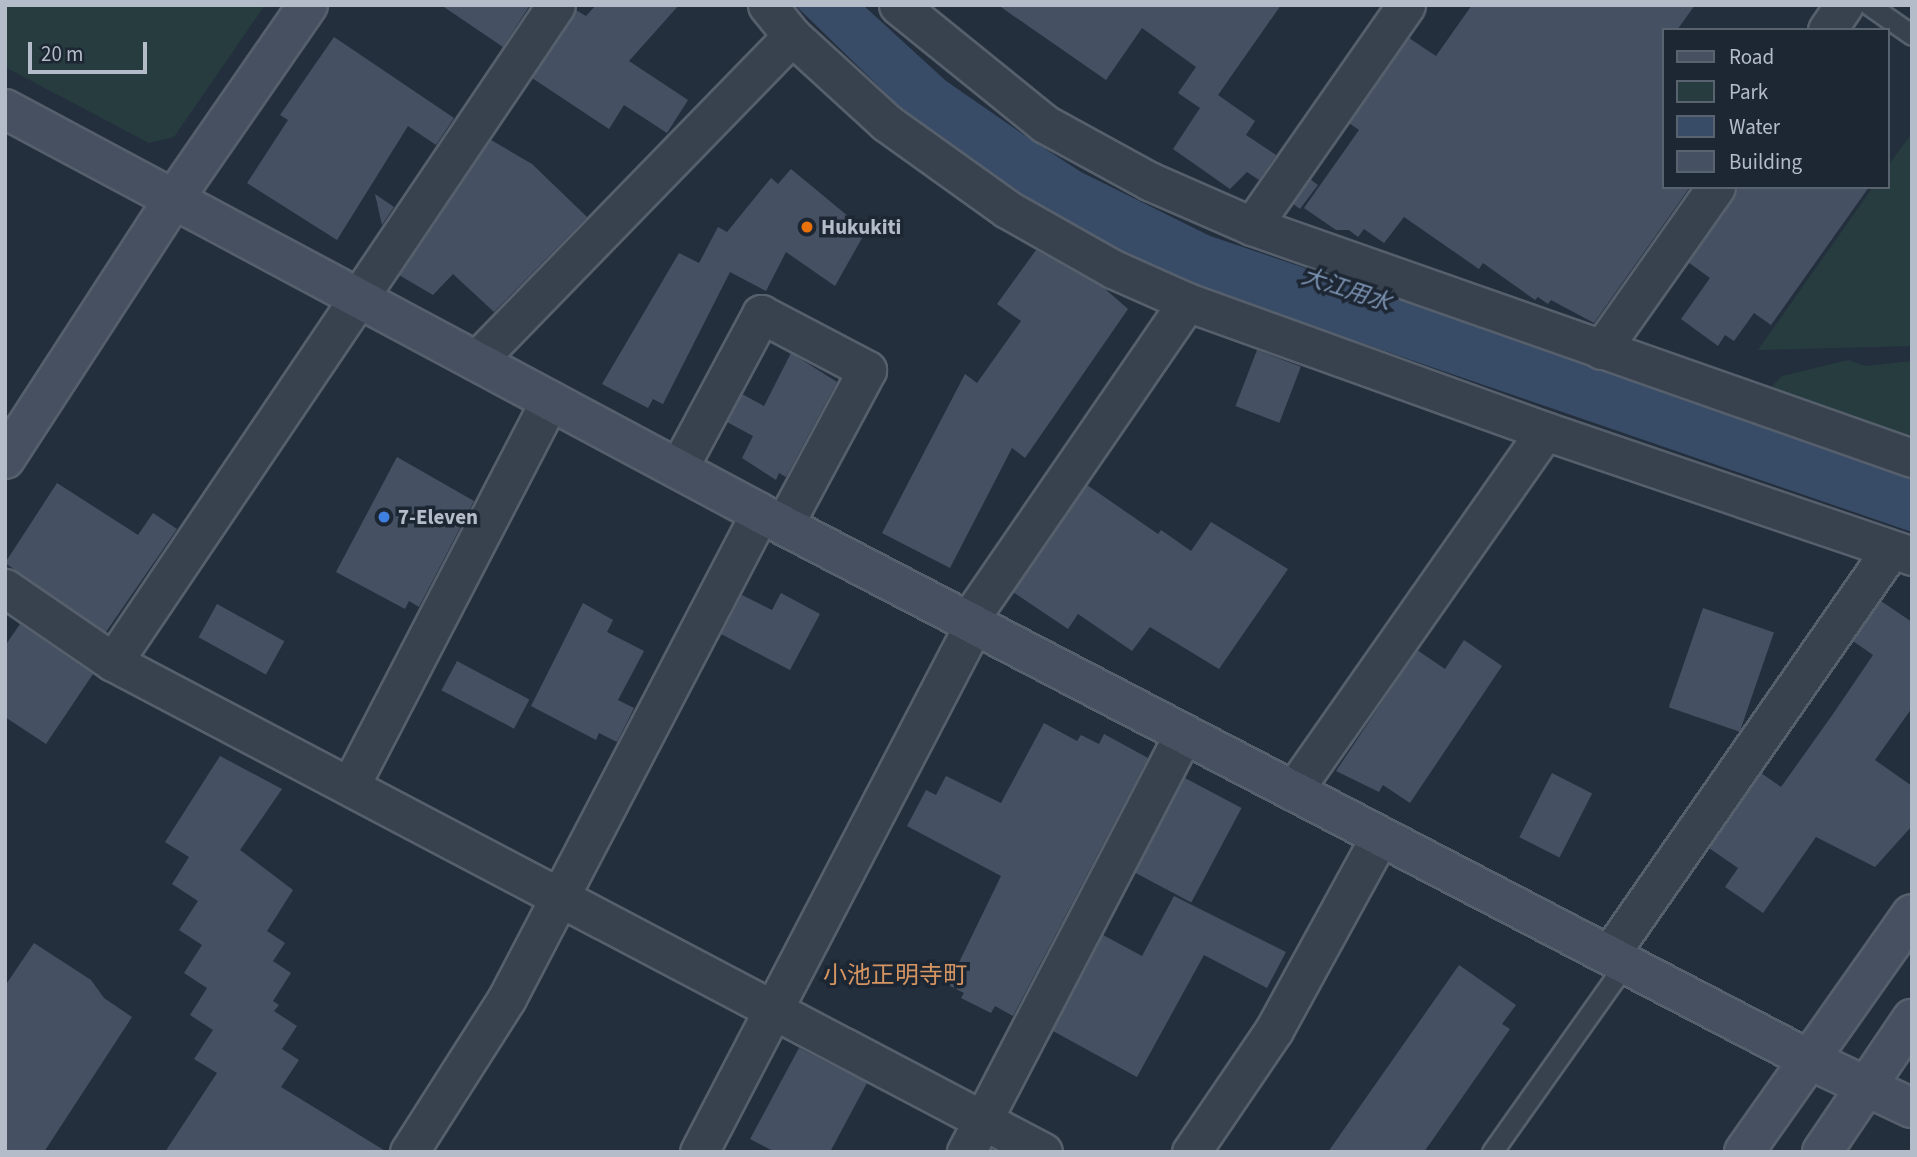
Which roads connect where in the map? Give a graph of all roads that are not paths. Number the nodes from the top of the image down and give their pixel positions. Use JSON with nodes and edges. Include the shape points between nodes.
{"nodes":[{"id":1,"x":308,"y":5,"type":"edge"},
{"id":2,"x":556,"y":5,"type":"edge"},
{"id":3,"x":767,"y":5,"type":"edge"},
{"id":4,"x":1406,"y":5,"type":"edge"},
{"id":5,"x":1844,"y":5,"type":"edge"},
{"id":6,"x":1869,"y":5,"type":"edge"},
{"id":7,"x":909,"y":10,"type":"edge"},
{"id":8,"x":1828,"y":28,"type":"edge"},
{"id":9,"x":1912,"y":35,"type":"edge"},
{"id":10,"x":792,"y":36,"type":"junction"},
{"id":11,"x":5,"y":109,"type":"edge"},
{"id":12,"x":1715,"y":189,"type":"edge"},
{"id":13,"x":173,"y":200,"type":"junction"},
{"id":14,"x":1252,"y":226,"type":"junction"},
{"id":15,"x":356,"y":297,"type":"junction"},
{"id":16,"x":1187,"y":302,"type":"junction"},
{"id":17,"x":1601,"y":350,"type":"junction"},
{"id":18,"x":476,"y":361,"type":"junction"},
{"id":19,"x":550,"y":400,"type":"junction"},
{"id":20,"x":1545,"y":431,"type":"junction"},
{"id":21,"x":1912,"y":458,"type":"edge"},
{"id":22,"x":5,"y":459,"type":"edge"},
{"id":23,"x":678,"y":469,"type":"junction"},
{"id":24,"x":772,"y":519,"type":"junction"},
{"id":25,"x":1901,"y":553,"type":"edge"},
{"id":26,"x":5,"y":588,"type":"edge"},
{"id":27,"x":971,"y":623,"type":"junction"},
{"id":28,"x":113,"y":662,"type":"junction"},
{"id":29,"x":1184,"y":734,"type":"junction"},
{"id":30,"x":351,"y":786,"type":"junction"},
{"id":31,"x":1293,"y":791,"type":"junction"},
{"id":32,"x":1380,"y":836,"type":"junction"},
{"id":33,"x":561,"y":899,"type":"junction"},
{"id":34,"x":1912,"y":914,"type":"edge"},
{"id":35,"x":1617,"y":959,"type":"junction"},
{"id":36,"x":773,"y":1009,"type":"junction"},
{"id":37,"x":1912,"y":1019,"type":"edge"},
{"id":38,"x":1806,"y":1058,"type":"junction"},
{"id":39,"x":1870,"y":1084,"type":"junction"},
{"id":40,"x":1912,"y":1108,"type":"edge"},
{"id":41,"x":975,"y":1136,"type":"edge"},
{"id":42,"x":408,"y":1152,"type":"edge"},
{"id":43,"x":699,"y":1152,"type":"edge"},
{"id":44,"x":1042,"y":1152,"type":"edge"},
{"id":45,"x":1191,"y":1152,"type":"edge"},
{"id":46,"x":1492,"y":1152,"type":"edge"},
{"id":47,"x":1744,"y":1152,"type":"edge"},
{"id":48,"x":1822,"y":1152,"type":"edge"}],
"edges":[{"from":1,"to":13,"type":"street"},
{"from":2,"to":15,"type":"street"},
{"from":3,"to":10,"type":"street"},
{"from":4,"to":14,"type":"street"},
{"from":5,"to":8,"type":"street"},
{"from":6,"to":9,"type":"lane"},
{"from":7,"to":14,"type":"street","via":[[1045,124],[1149,181]]},
{"from":10,"to":16,"type":"street","via":[[887,123],[977,190],[1113,269]]},
{"from":10,"to":18,"type":"street"},
{"from":11,"to":13,"type":"street"},
{"from":12,"to":17,"type":"street"},
{"from":13,"to":15,"type":"street"},
{"from":13,"to":22,"type":"street"},
{"from":14,"to":17,"type":"street"},
{"from":15,"to":18,"type":"street"},
{"from":15,"to":28,"type":"street"},
{"from":16,"to":20,"type":"street"},
{"from":16,"to":27,"type":"street"},
{"from":17,"to":21,"type":"street"},
{"from":18,"to":19,"type":"street"},
{"from":19,"to":23,"type":"street"},
{"from":19,"to":30,"type":"street"},
{"from":20,"to":25,"type":"street"},
{"from":20,"to":31,"type":"street"},
{"from":23,"to":24,"type":"street"},
{"from":23,"to":24,"type":"street","via":[[761,314],[867,370]]},
{"from":24,"to":27,"type":"street"},
{"from":24,"to":33,"type":"street"},
{"from":25,"to":35,"type":"street"},
{"from":26,"to":28,"type":"street"},
{"from":27,"to":29,"type":"street"},
{"from":27,"to":36,"type":"street"},
{"from":28,"to":30,"type":"street"},
{"from":29,"to":31,"type":"street"},
{"from":29,"to":41,"type":"street"},
{"from":30,"to":33,"type":"street"},
{"from":31,"to":32,"type":"street"},
{"from":32,"to":35,"type":"street"},
{"from":32,"to":45,"type":"street","via":[[1273,1030]]},
{"from":33,"to":36,"type":"street"},
{"from":33,"to":42,"type":"street","via":[[507,998]]},
{"from":34,"to":38,"type":"street"},
{"from":35,"to":38,"type":"street"},
{"from":35,"to":46,"type":"lane"},
{"from":36,"to":41,"type":"street"},
{"from":36,"to":43,"type":"street"},
{"from":37,"to":39,"type":"street"},
{"from":38,"to":39,"type":"street"},
{"from":38,"to":47,"type":"street"},
{"from":39,"to":40,"type":"street"},
{"from":39,"to":48,"type":"street"},
{"from":41,"to":44,"type":"street"}]}
